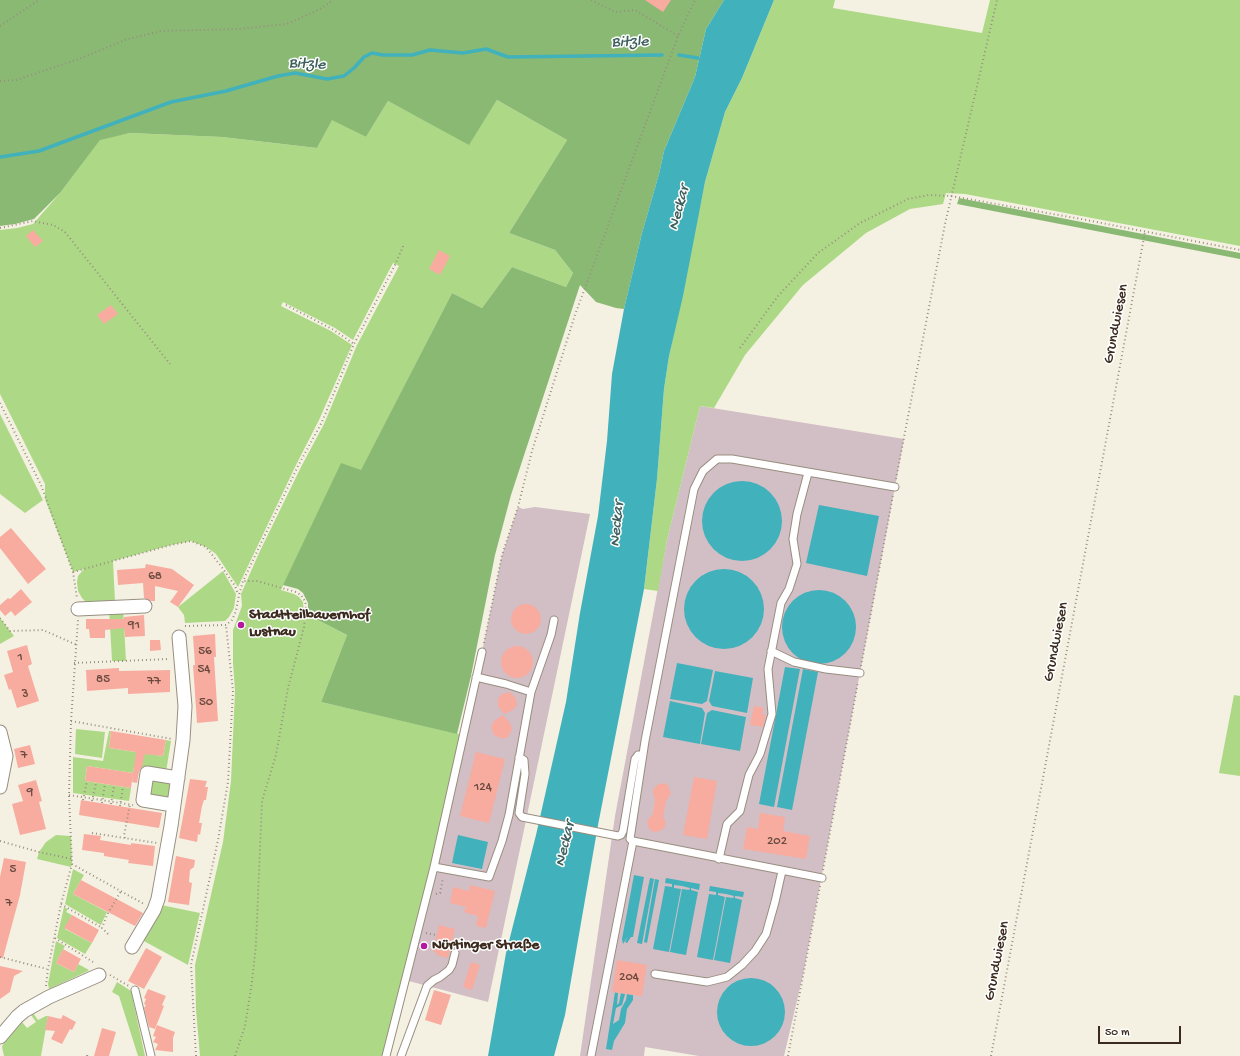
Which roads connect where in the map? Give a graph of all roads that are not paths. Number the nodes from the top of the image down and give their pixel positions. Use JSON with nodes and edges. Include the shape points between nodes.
{"nodes":[{"id":1,"x":808,"y":473,"type":"junction"},
{"id":2,"x":895,"y":487,"type":"road end"},
{"id":3,"x":145,"y":606,"type":"dead end"},
{"id":4,"x":78,"y":609,"type":"road end"},
{"id":5,"x":554,"y":620,"type":"dead end"},
{"id":6,"x":181,"y":632,"type":"road end"},
{"id":7,"x":771,"y":651,"type":"junction"},
{"id":8,"x":482,"y":652,"type":"road end"},
{"id":9,"x":860,"y":673,"type":"road end"},
{"id":10,"x":476,"y":677,"type":"junction"},
{"id":11,"x":531,"y":692,"type":"junction"},
{"id":12,"x":0,"y":732,"type":"edge"},
{"id":13,"x":643,"y":755,"type":"junction"},
{"id":14,"x":519,"y":756,"type":"junction"},
{"id":15,"x":178,"y":778,"type":"junction"},
{"id":16,"x":0,"y":787,"type":"edge"},
{"id":17,"x":174,"y":805,"type":"junction"},
{"id":18,"x":633,"y":841,"type":"junction"},
{"id":19,"x":719,"y":859,"type":"junction"},
{"id":20,"x":434,"y":867,"type":"junction"},
{"id":21,"x":782,"y":871,"type":"junction"},
{"id":22,"x":822,"y":878,"type":"road end"},
{"id":23,"x":132,"y":947,"type":"dead end"},
{"id":24,"x":455,"y":953,"type":"dead end"},
{"id":25,"x":102,"y":973,"type":"road end"},
{"id":26,"x":655,"y":974,"type":"dead end"},
{"id":27,"x":135,"y":990,"type":"dead end"},
{"id":28,"x":0,"y":1037,"type":"edge"},
{"id":29,"x":151,"y":1056,"type":"edge"},
{"id":30,"x":386,"y":1056,"type":"edge"},
{"id":31,"x":401,"y":1056,"type":"edge"},
{"id":32,"x":591,"y":1056,"type":"edge"}],
"edges":[{"from":1,"to":2,"type":"lane"},
{"from":1,"to":7,"type":"lane","via":[[793,539],[797,564],[789,589],[781,603]]},
{"from":1,"to":13,"type":"lane","via":[[732,459],[718,459],[703,471],[694,489]]},
{"from":3,"to":4,"type":"street"},
{"from":5,"to":11,"type":"lane"},
{"from":6,"to":15,"type":"street","via":[[185,706]]},
{"from":7,"to":9,"type":"lane","via":[[794,662]]},
{"from":7,"to":19,"type":"lane","via":[[768,669],[772,714],[760,754],[749,775],[740,811],[727,824]]},
{"from":8,"to":10,"type":"lane"},
{"from":10,"to":11,"type":"lane"},
{"from":10,"to":20,"type":"lane"},
{"from":11,"to":14,"type":"lane"},
{"from":12,"to":16,"type":"street","via":[[6,756]]},
{"from":13,"to":14,"type":"lane","via":[[638,755],[635,759],[623,831],[618,836],[522,817],[519,813],[525,774],[524,760]]},
{"from":13,"to":18,"type":"lane","via":[[630,839]]},
{"from":14,"to":20,"type":"lane","via":[[509,815],[489,877]]},
{"from":15,"to":17,"type":"street"},
{"from":15,"to":17,"type":"street","via":[[147,773],[144,793],[143,800]]},
{"from":17,"to":23,"type":"street","via":[[158,899]]},
{"from":18,"to":19,"type":"lane"},
{"from":18,"to":32,"type":"lane"},
{"from":19,"to":21,"type":"lane"},
{"from":20,"to":30,"type":"lane"},
{"from":21,"to":22,"type":"lane"},
{"from":21,"to":26,"type":"lane","via":[[766,934],[742,965],[727,977],[707,982]]},
{"from":24,"to":31,"type":"lane","via":[[449,970],[428,986]]},
{"from":25,"to":28,"type":"street","via":[[24,1011]]},
{"from":27,"to":29,"type":"lane"}]}
